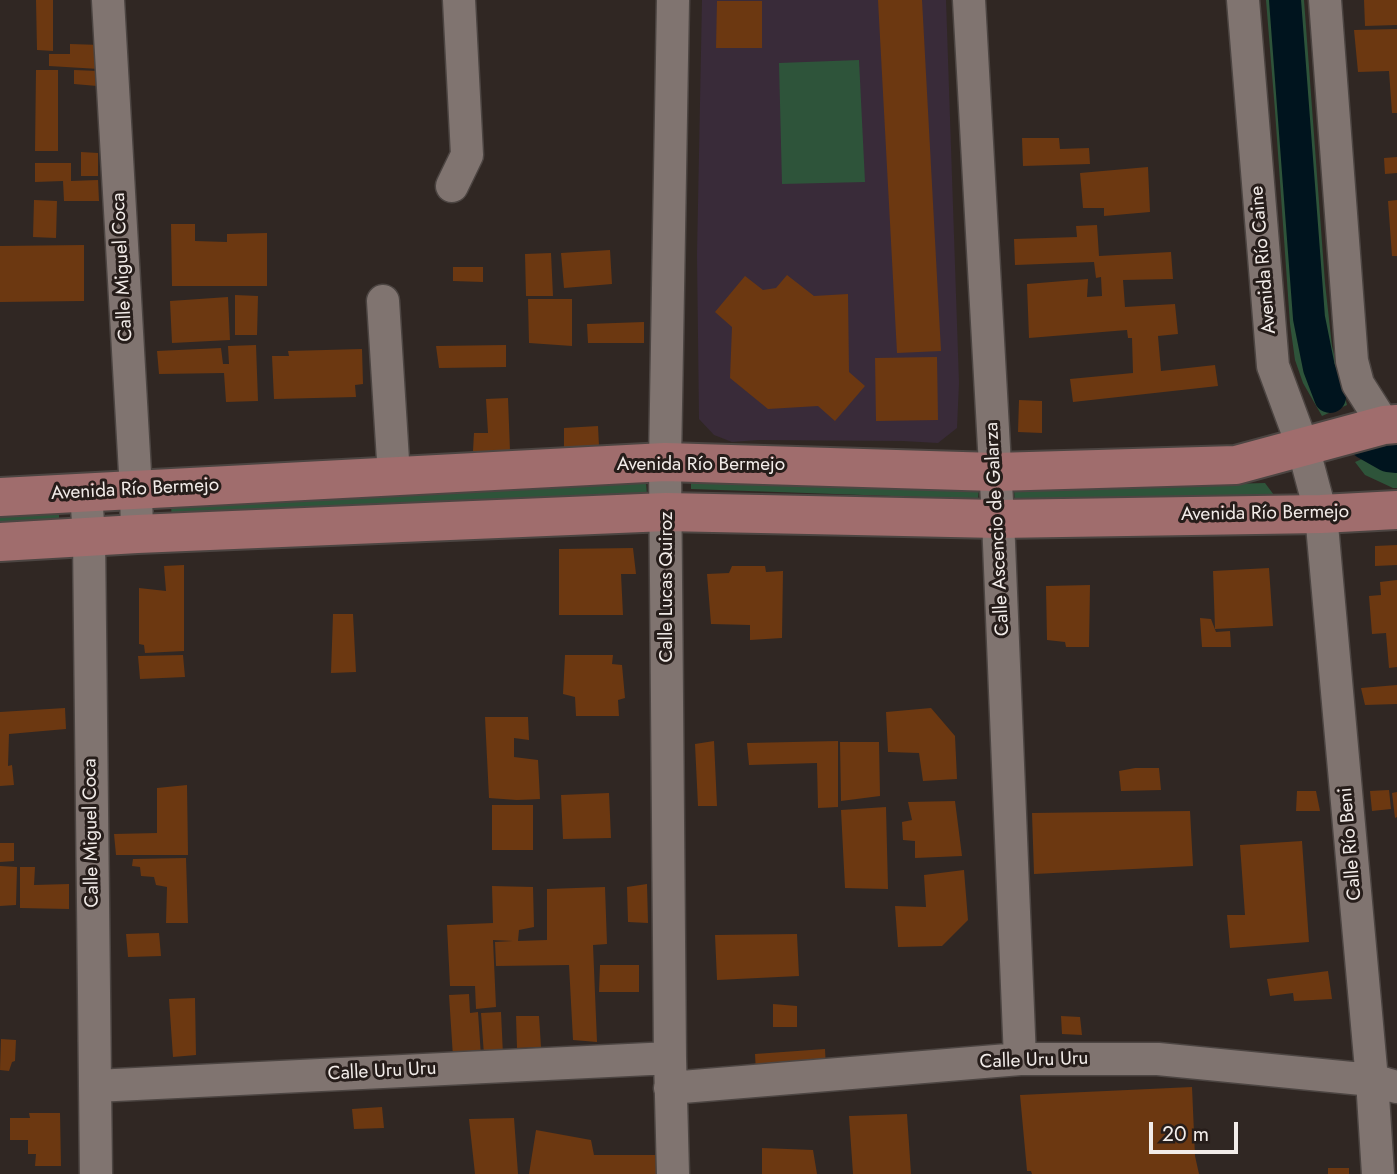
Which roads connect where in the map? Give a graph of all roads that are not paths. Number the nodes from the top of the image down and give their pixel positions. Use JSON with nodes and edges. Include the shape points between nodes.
{"nodes":[{"id":1,"x":108,"y":0,"type":"edge"},
{"id":2,"x":459,"y":0,"type":"edge"},
{"id":3,"x":673,"y":0,"type":"edge"},
{"id":4,"x":969,"y":0,"type":"edge"},
{"id":5,"x":1243,"y":0,"type":"edge"},
{"id":6,"x":1325,"y":0,"type":"edge"},
{"id":7,"x":453,"y":186,"type":"dead end"},
{"id":8,"x":383,"y":301,"type":"dead end"},
{"id":9,"x":1391,"y":424,"type":"edge"},
{"id":10,"x":1303,"y":447,"type":"junction"},
{"id":11,"x":665,"y":462,"type":"junction"},
{"id":12,"x":995,"y":472,"type":"junction"},
{"id":13,"x":394,"y":476,"type":"junction"},
{"id":14,"x":136,"y":490,"type":"junction"},
{"id":15,"x":86,"y":492,"type":"junction"},
{"id":16,"x":0,"y":497,"type":"edge"},
{"id":17,"x":1397,"y":510,"type":"edge"},
{"id":18,"x":666,"y":512,"type":"junction"},
{"id":19,"x":1321,"y":514,"type":"junction"},
{"id":20,"x":998,"y":519,"type":"junction"},
{"id":21,"x":137,"y":534,"type":"junction"},
{"id":22,"x":89,"y":537,"type":"junction"},
{"id":23,"x":0,"y":542,"type":"edge"},
{"id":24,"x":1020,"y":1059,"type":"junction"},
{"id":25,"x":670,"y":1073,"type":"junction"},
{"id":26,"x":1385,"y":1084,"type":"edge"},
{"id":27,"x":95,"y":1086,"type":"junction"},
{"id":28,"x":96,"y":1174,"type":"edge"},
{"id":29,"x":673,"y":1174,"type":"edge"},
{"id":30,"x":1378,"y":1174,"type":"edge"}],
"edges":[{"from":1,"to":14,"type":"street","name":"Calle Miguel Coca"},
{"from":2,"to":7,"type":"street","via":[[467,155]]},
{"from":3,"to":11,"type":"street","name":"Calle Lucas Quiroz"},
{"from":4,"to":12,"type":"street","name":"Calle Ascencio de Galarza"},
{"from":5,"to":10,"type":"street","name":"Avenida Río Caine","via":[[1273,366]]},
{"from":6,"to":9,"type":"street","via":[[1352,361],[1358,384]]},
{"from":8,"to":13,"type":"street"},
{"from":9,"to":10,"type":"main road","name":"Avenida Río Bermejo"},
{"from":10,"to":12,"type":"main road","name":"Avenida Río Bermejo","via":[[1236,465]]},
{"from":10,"to":19,"type":"street","name":"Avenida Río Caine"},
{"from":11,"to":12,"type":"main road","name":"Avenida Río Bermejo"},
{"from":11,"to":13,"type":"main road","name":"Avenida Río Bermejo"},
{"from":11,"to":18,"type":"street","name":"Calle Lucas Quiroz"},
{"from":12,"to":20,"type":"street","name":"Calle Ascencio de Galarza"},
{"from":13,"to":14,"type":"main road","name":"Avenida Río Bermejo"},
{"from":14,"to":15,"type":"main road","name":"Avenida Río Bermejo"},
{"from":14,"to":21,"type":"street","name":"Calle Miguel Coca"},
{"from":15,"to":16,"type":"main road","name":"Avenida Río Bermejo"},
{"from":15,"to":22,"type":"street","name":"Calle Miguel Coca"},
{"from":17,"to":19,"type":"main road","name":"Avenida Río Bermejo"},
{"from":18,"to":20,"type":"main road","name":"Avenida Río Bermejo"},
{"from":18,"to":21,"type":"main road","name":"Avenida Río Bermejo"},
{"from":18,"to":25,"type":"street","name":"Calle Lucas Quiroz"},
{"from":19,"to":20,"type":"main road","name":"Avenida Río Bermejo"},
{"from":19,"to":26,"type":"street","name":"Calle Río Beni"},
{"from":20,"to":24,"type":"street","name":"Calle Ascencio de Galarza"},
{"from":21,"to":22,"type":"main road","name":"Avenida Río Bermejo"},
{"from":22,"to":23,"type":"main road","name":"Avenida Río Bermejo"},
{"from":22,"to":27,"type":"street","name":"Calle Miguel Coca"},
{"from":24,"to":25,"type":"street","name":"Calle Uru Uru"},
{"from":24,"to":26,"type":"street","name":"Calle Uru Uru","via":[[1158,1059]]},
{"from":25,"to":27,"type":"street","name":"Calle Uru Uru"},
{"from":25,"to":29,"type":"street","name":"Calle Lucas Quiroz"},
{"from":26,"to":30,"type":"street","name":"Calle Río Beni"},
{"from":27,"to":28,"type":"street","name":"Calle Miguel Coca"}]}
